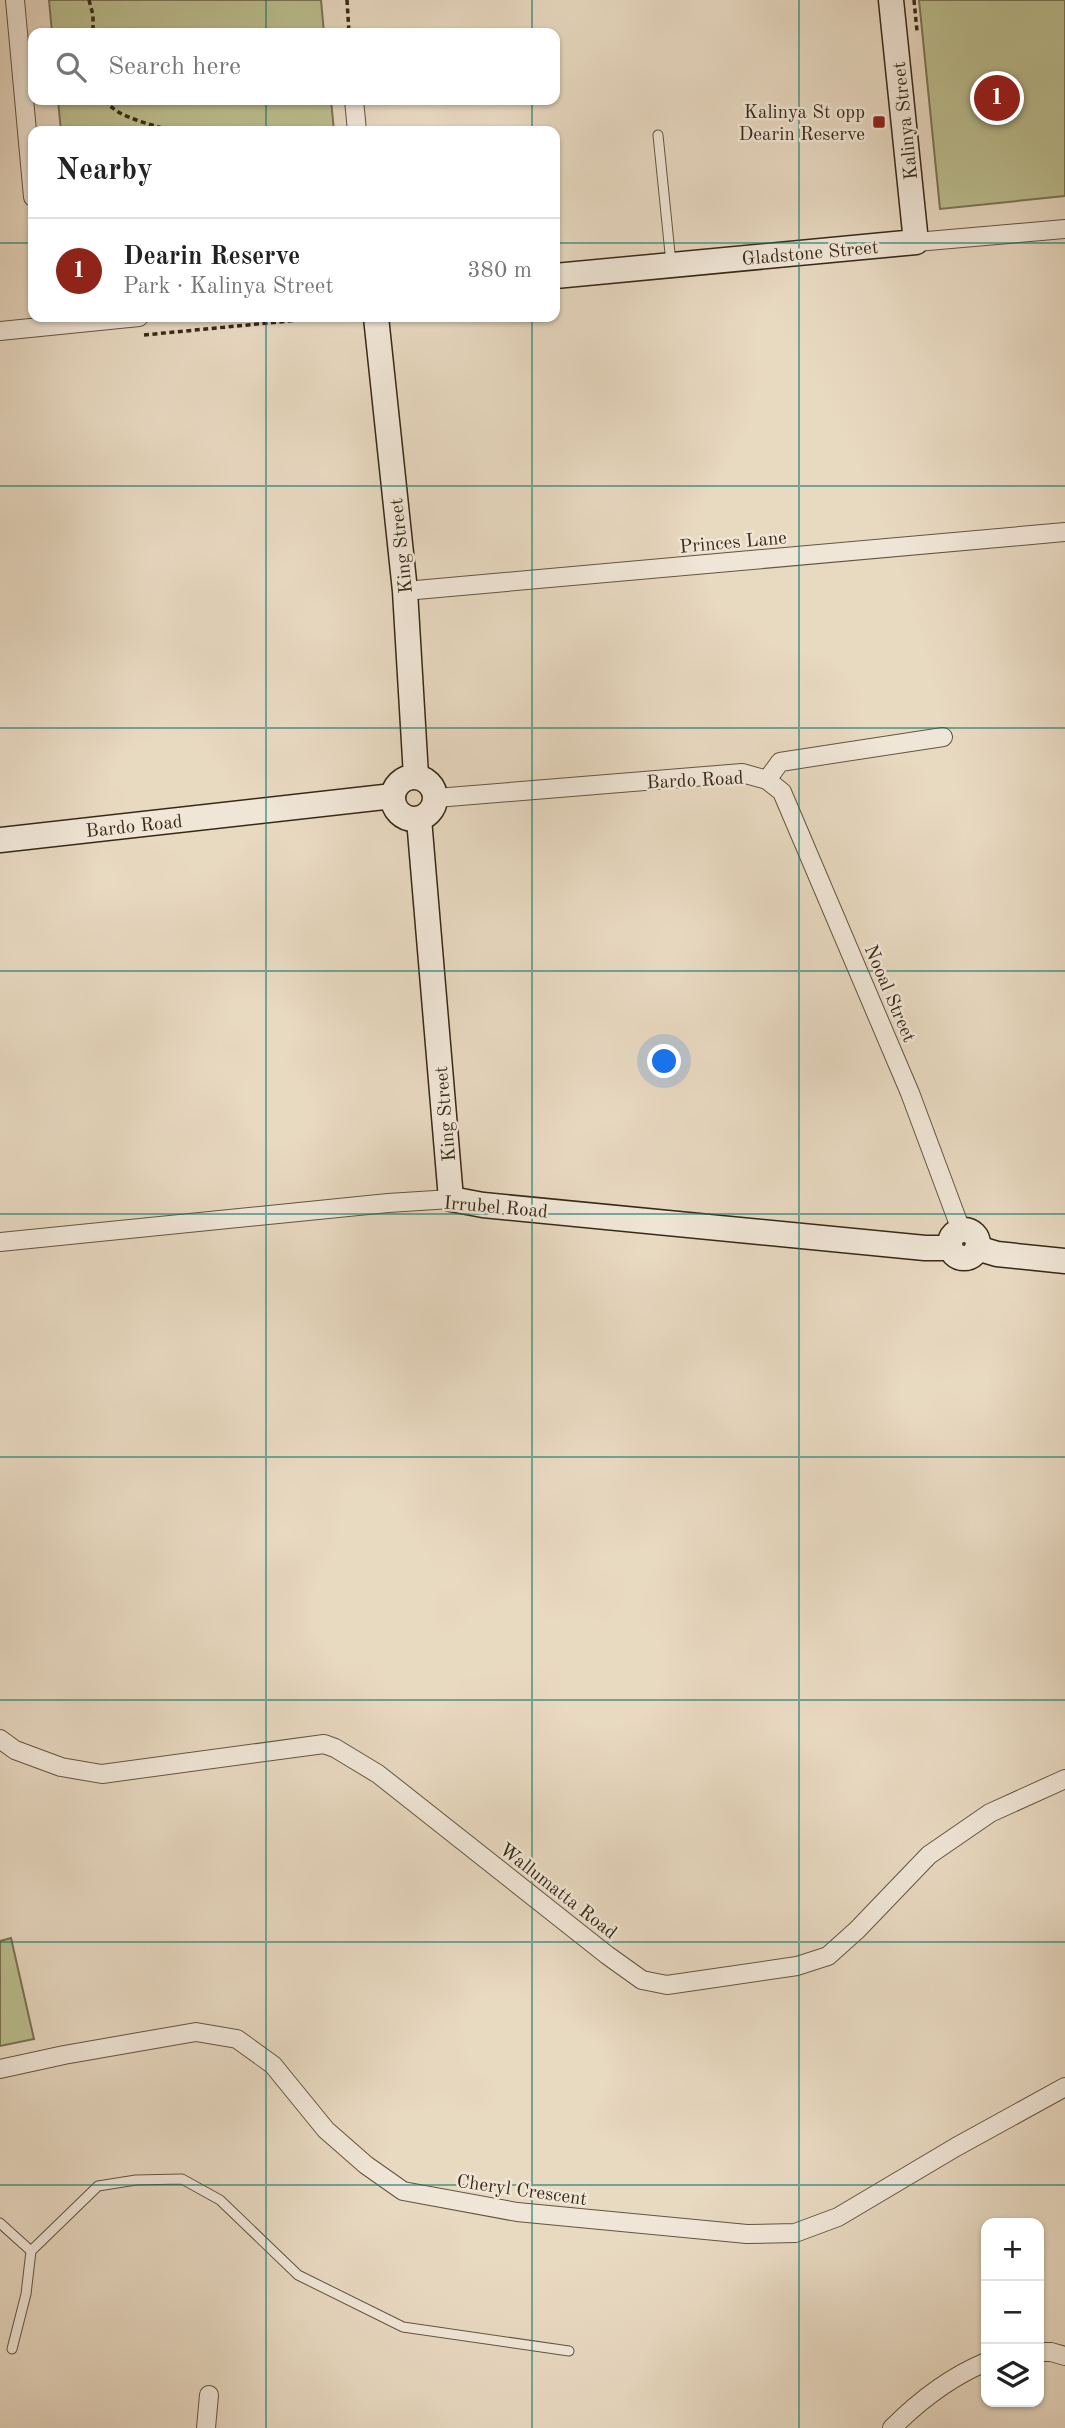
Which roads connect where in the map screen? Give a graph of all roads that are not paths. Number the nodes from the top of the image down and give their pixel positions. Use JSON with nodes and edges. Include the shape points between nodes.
{"nodes":[{"id":1,"x":15,"y":0,"type":"edge"},
{"id":2,"x":891,"y":0,"type":"edge"},
{"id":3,"x":354,"y":105,"type":"edge"},
{"id":4,"x":357,"y":126,"type":"edge"},
{"id":5,"x":658,"y":135,"type":"dead end"},
{"id":6,"x":28,"y":142,"type":"edge"},
{"id":7,"x":1065,"y":229,"type":"edge"},
{"id":8,"x":916,"y":242,"type":"junction"},
{"id":9,"x":671,"y":265,"type":"junction"},
{"id":10,"x":560,"y":276,"type":"edge"},
{"id":11,"x":40,"y":322,"type":"edge"},
{"id":12,"x":377,"y":322,"type":"edge"},
{"id":13,"x":0,"y":331,"type":"edge"},
{"id":14,"x":1065,"y":532,"type":"edge"},
{"id":15,"x":405,"y":591,"type":"junction"},
{"id":16,"x":943,"y":737,"type":"dead end"},
{"id":17,"x":416,"y":776,"type":"junction"},
{"id":18,"x":767,"y":780,"type":"junction"},
{"id":19,"x":393,"y":796,"type":"junction"},
{"id":20,"x":436,"y":798,"type":"junction"},
{"id":21,"x":419,"y":819,"type":"junction"},
{"id":22,"x":0,"y":840,"type":"edge"},
{"id":23,"x":451,"y":1199,"type":"junction"},
{"id":24,"x":0,"y":1242,"type":"edge"},
{"id":25,"x":963,"y":1242,"type":"junction"},
{"id":26,"x":1065,"y":1261,"type":"edge"},
{"id":27,"x":0,"y":1739,"type":"edge"},
{"id":28,"x":1065,"y":1779,"type":"edge"},
{"id":29,"x":0,"y":2069,"type":"edge"},
{"id":30,"x":1065,"y":2087,"type":"edge"},
{"id":31,"x":0,"y":2223,"type":"edge"},
{"id":32,"x":31,"y":2251,"type":"junction"},
{"id":33,"x":12,"y":2349,"type":"dead end"},
{"id":34,"x":569,"y":2351,"type":"dead end"},
{"id":35,"x":1044,"y":2352,"type":"edge"},
{"id":36,"x":1065,"y":2356,"type":"edge"},
{"id":37,"x":981,"y":2364,"type":"edge"},
{"id":38,"x":209,"y":2395,"type":"dead end"},
{"id":39,"x":206,"y":2428,"type":"edge"},
{"id":40,"x":892,"y":2428,"type":"edge"}],
"edges":[{"from":1,"to":6,"type":"street"},
{"from":2,"to":8,"type":"street","name":"Kalinya Street"},
{"from":3,"to":4,"type":"street"},
{"from":5,"to":9,"type":"lane"},
{"from":7,"to":8,"type":"street","name":"Gladstone Street"},
{"from":8,"to":9,"type":"street","name":"Gladstone Street"},
{"from":9,"to":10,"type":"street","name":"Gladstone Street"},
{"from":11,"to":13,"type":"street"},
{"from":12,"to":15,"type":"street","name":"King Street"},
{"from":14,"to":15,"type":"street","name":"Princes Lane"},
{"from":15,"to":17,"type":"street","name":"King Street"},
{"from":16,"to":18,"type":"street","name":"Bardo Road","via":[[780,762]]},
{"from":17,"to":19,"type":"street","via":[[398,784]]},
{"from":17,"to":20,"type":"street","via":[[428,781]]},
{"from":18,"to":20,"type":"street","name":"Bardo Road","via":[[742,773]]},
{"from":18,"to":25,"type":"street","name":"Nooal Street","via":[[782,792],[910,1093]]},
{"from":19,"to":21,"type":"street","via":[[398,812]]},
{"from":19,"to":22,"type":"street","name":"Bardo Road"},
{"from":20,"to":21,"type":"street","via":[[432,810]]},
{"from":21,"to":23,"type":"street","name":"King Street"},
{"from":23,"to":24,"type":"street","name":"Irrubel Road"},
{"from":23,"to":25,"type":"street","name":"Irrubel Road","via":[[915,1247]]},
{"from":25,"to":26,"type":"street","name":"Irrubel Road","via":[[997,1254]]},
{"from":27,"to":28,"type":"street","name":"Wallumatta Road","via":[[15,1750],[61,1767],[102,1774],[324,1744],[335,1748],[377,1774],[625,1968],[642,1980],[667,1985],[797,1966],[828,1956],[929,1855],[990,1813]]},
{"from":29,"to":30,"type":"street","name":"Cheryl Crescent","via":[[196,2032],[237,2039],[272,2066],[326,2130],[403,2191],[517,2212],[747,2234],[795,2233],[838,2217]]},
{"from":31,"to":32,"type":"lane"},
{"from":32,"to":33,"type":"lane"},
{"from":32,"to":34,"type":"lane","via":[[98,2186],[182,2179],[220,2200],[298,2275],[403,2327]]},
{"from":35,"to":36,"type":"street"},
{"from":37,"to":40,"type":"street","via":[[915,2405]]},
{"from":38,"to":39,"type":"street"}]}
